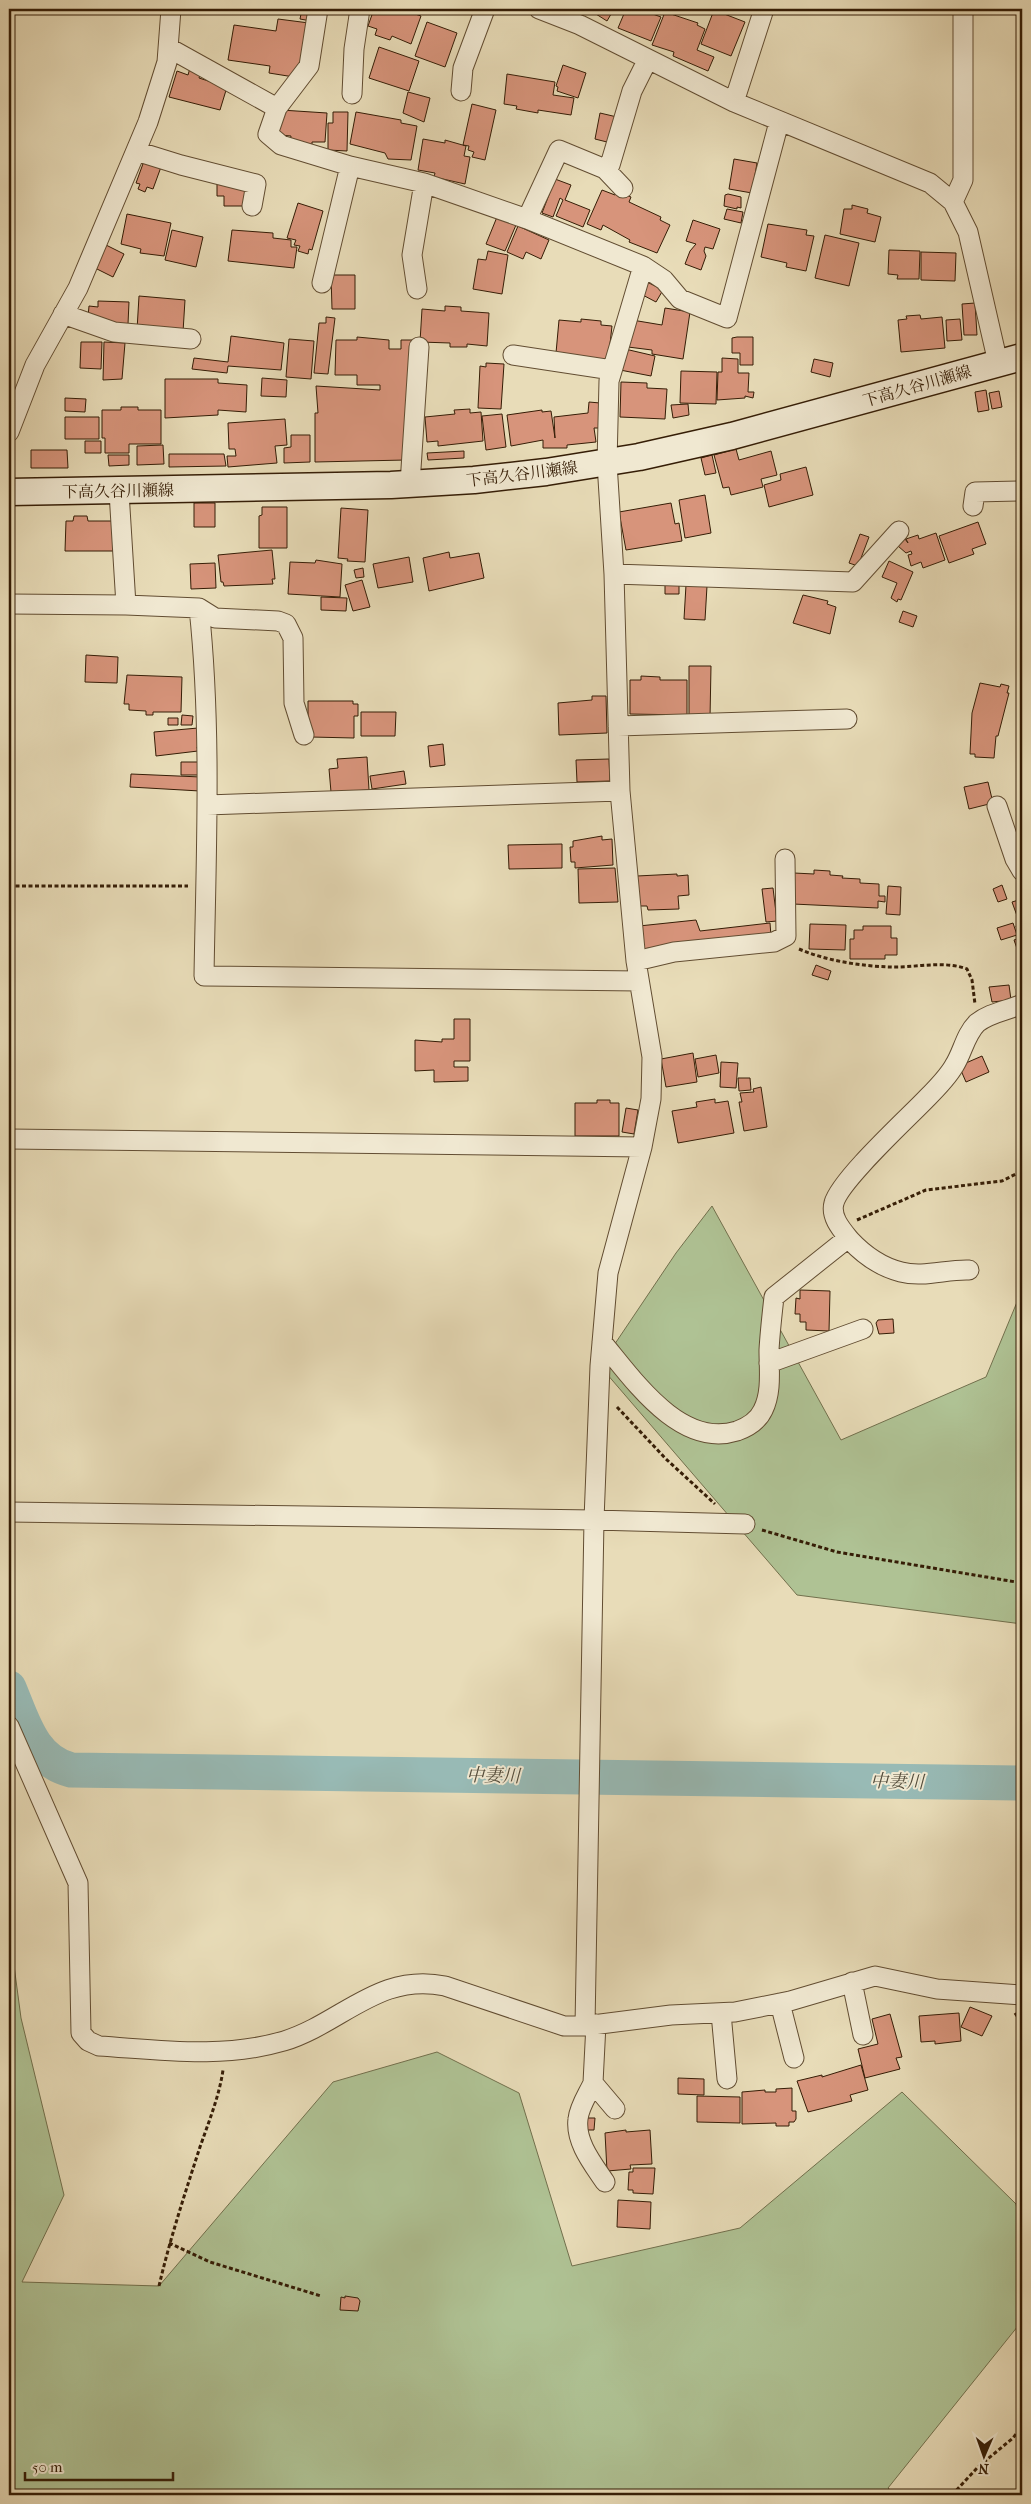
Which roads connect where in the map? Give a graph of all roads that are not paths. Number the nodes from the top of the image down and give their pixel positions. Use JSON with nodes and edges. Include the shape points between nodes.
{"nodes":[{"id":1,"x":171,"y":9,"type":"edge"},
{"id":2,"x":318,"y":9,"type":"edge"},
{"id":3,"x":360,"y":9,"type":"edge"},
{"id":4,"x":485,"y":9,"type":"edge"},
{"id":5,"x":539,"y":9,"type":"edge"},
{"id":6,"x":764,"y":9,"type":"edge"},
{"id":7,"x":963,"y":9,"type":"edge"},
{"id":8,"x":168,"y":48,"type":"junction"},
{"id":9,"x":648,"y":59,"type":"junction"},
{"id":10,"x":461,"y":90,"type":"dead end"},
{"id":11,"x":352,"y":94,"type":"dead end"},
{"id":12,"x":734,"y":102,"type":"junction"},
{"id":13,"x":277,"y":108,"type":"junction"},
{"id":14,"x":779,"y":122,"type":"junction"},
{"id":15,"x":136,"y":151,"type":"junction"},
{"id":16,"x":350,"y":166,"type":"junction"},
{"id":17,"x":605,"y":169,"type":"junction"},
{"id":18,"x":424,"y":183,"type":"junction"},
{"id":19,"x":623,"y":188,"type":"dead end"},
{"id":20,"x":954,"y":202,"type":"junction"},
{"id":21,"x":252,"y":206,"type":"dead end"},
{"id":22,"x":527,"y":219,"type":"junction"},
{"id":23,"x":643,"y":266,"type":"junction"},
{"id":24,"x":322,"y":283,"type":"dead end"},
{"id":25,"x":417,"y":289,"type":"dead end"},
{"id":26,"x":63,"y":314,"type":"junction"},
{"id":27,"x":191,"y":339,"type":"dead end"},
{"id":28,"x":418,"y":347,"type":"dead end"},
{"id":29,"x":513,"y":355,"type":"dead end"},
{"id":30,"x":1015,"y":360,"type":"edge"},
{"id":31,"x":612,"y":370,"type":"junction"},
{"id":32,"x":9,"y":432,"type":"edge"},
{"id":33,"x":607,"y":463,"type":"junction"},
{"id":34,"x":410,"y":484,"type":"junction"},
{"id":35,"x":1022,"y":491,"type":"edge"},
{"id":36,"x":9,"y":492,"type":"edge"},
{"id":37,"x":118,"y":492,"type":"junction"},
{"id":38,"x":972,"y":506,"type":"dead end"},
{"id":39,"x":899,"y":531,"type":"dead end"},
{"id":40,"x":614,"y":574,"type":"junction"},
{"id":41,"x":9,"y":604,"type":"edge"},
{"id":42,"x":126,"y":605,"type":"junction"},
{"id":43,"x":199,"y":608,"type":"junction"},
{"id":44,"x":847,"y":719,"type":"dead end"},
{"id":45,"x":618,"y":726,"type":"junction"},
{"id":46,"x":304,"y":735,"type":"dead end"},
{"id":47,"x":620,"y":791,"type":"junction"},
{"id":48,"x":207,"y":805,"type":"junction"},
{"id":49,"x":997,"y":806,"type":"dead end"},
{"id":50,"x":785,"y":858,"type":"dead end"},
{"id":51,"x":1022,"y":872,"type":"edge"},
{"id":52,"x":636,"y":961,"type":"junction"},
{"id":53,"x":639,"y":981,"type":"junction"},
{"id":54,"x":1022,"y":1004,"type":"edge"},
{"id":55,"x":9,"y":1139,"type":"edge"},
{"id":56,"x":642,"y":1147,"type":"junction"},
{"id":57,"x":846,"y":1236,"type":"junction"},
{"id":58,"x":969,"y":1270,"type":"dead end"},
{"id":59,"x":863,"y":1329,"type":"dead end"},
{"id":60,"x":602,"y":1342,"type":"junction"},
{"id":61,"x":769,"y":1362,"type":"junction"},
{"id":62,"x":9,"y":1512,"type":"edge"},
{"id":63,"x":594,"y":1520,"type":"junction"},
{"id":64,"x":745,"y":1524,"type":"road end"},
{"id":65,"x":9,"y":1726,"type":"edge"},
{"id":66,"x":852,"y":1982,"type":"junction"},
{"id":67,"x":1022,"y":1995,"type":"edge"},
{"id":68,"x":780,"y":2003,"type":"junction"},
{"id":69,"x":721,"y":2013,"type":"junction"},
{"id":70,"x":590,"y":2025,"type":"junction"},
{"id":71,"x":863,"y":2035,"type":"dead end"},
{"id":72,"x":794,"y":2058,"type":"dead end"},
{"id":73,"x":727,"y":2079,"type":"dead end"},
{"id":74,"x":593,"y":2083,"type":"junction"},
{"id":75,"x":615,"y":2109,"type":"dead end"},
{"id":76,"x":606,"y":2182,"type":"dead end"}],
"edges":[{"from":1,"to":8,"type":"street"},
{"from":2,"to":13,"type":"street","via":[[309,66]]},
{"from":3,"to":11,"type":"street"},
{"from":4,"to":10,"type":"street","via":[[463,68]]},
{"from":5,"to":9,"type":"street","via":[[580,24]]},
{"from":6,"to":12,"type":"street"},
{"from":7,"to":20,"type":"street","via":[[963,180]]},
{"from":8,"to":13,"type":"street"},
{"from":8,"to":15,"type":"street","via":[[168,62]]},
{"from":9,"to":12,"type":"street"},
{"from":9,"to":17,"type":"street","via":[[632,91],[610,165]]},
{"from":12,"to":14,"type":"street"},
{"from":13,"to":16,"type":"street","via":[[268,134],[281,145]]},
{"from":14,"to":20,"type":"street","via":[[930,183]]},
{"from":14,"to":23,"type":"street","via":[[727,318],[680,300],[664,280]]},
{"from":15,"to":21,"type":"street","via":[[256,184]]},
{"from":15,"to":26,"type":"street","via":[[78,288]]},
{"from":16,"to":18,"type":"street"},
{"from":16,"to":24,"type":"street"},
{"from":17,"to":19,"type":"street"},
{"from":17,"to":22,"type":"street","via":[[559,150]]},
{"from":18,"to":22,"type":"street"},
{"from":18,"to":25,"type":"street","via":[[412,255]]},
{"from":20,"to":30,"type":"street"},
{"from":22,"to":23,"type":"street"},
{"from":23,"to":31,"type":"street"},
{"from":26,"to":27,"type":"street","via":[[114,332]]},
{"from":26,"to":32,"type":"street","via":[[35,365]]},
{"from":28,"to":34,"type":"street"},
{"from":29,"to":31,"type":"street"},
{"from":30,"to":33,"type":"main road","name":"下高久谷川瀬線","via":[[741,434]]},
{"from":31,"to":33,"type":"street"},
{"from":33,"to":34,"type":"main road","name":"下高久谷川瀬線","via":[[474,480]]},
{"from":33,"to":40,"type":"street"},
{"from":34,"to":37,"type":"main road","name":"下高久谷川瀬線"},
{"from":35,"to":38,"type":"street","via":[[975,492]]},
{"from":36,"to":37,"type":"main road","name":"下高久谷川瀬線"},
{"from":37,"to":42,"type":"street"},
{"from":39,"to":40,"type":"street","via":[[854,582]]},
{"from":40,"to":45,"type":"street"},
{"from":41,"to":42,"type":"street"},
{"from":42,"to":43,"type":"street"},
{"from":43,"to":46,"type":"street","via":[[215,618],[286,624],[293,638],[294,703]]},
{"from":43,"to":48,"type":"street"},
{"from":44,"to":45,"type":"street"},
{"from":45,"to":47,"type":"street"},
{"from":47,"to":48,"type":"street"},
{"from":47,"to":52,"type":"street"},
{"from":48,"to":53,"type":"street","via":[[204,976]]},
{"from":49,"to":51,"type":"street"},
{"from":50,"to":52,"type":"street","via":[[786,936],[774,942],[674,952]]},
{"from":52,"to":53,"type":"street"},
{"from":53,"to":56,"type":"street","via":[[652,1058],[651,1099]]},
{"from":54,"to":57,"type":"street","via":[[994,1012],[978,1023],[968,1034],[960,1055],[942,1083],[847,1180],[834,1203],[835,1216]]},
{"from":55,"to":56,"type":"street"},
{"from":56,"to":60,"type":"street","via":[[608,1273]]},
{"from":57,"to":58,"type":"street","via":[[878,1263],[902,1272],[920,1274]]},
{"from":57,"to":61,"type":"street","via":[[774,1297]]},
{"from":59,"to":61,"type":"street"},
{"from":60,"to":61,"type":"street","via":[[650,1399],[674,1418],[700,1430],[721,1434],[750,1426],[763,1412],[768,1398]]},
{"from":60,"to":63,"type":"street"},
{"from":62,"to":63,"type":"street"},
{"from":63,"to":64,"type":"street"},
{"from":63,"to":70,"type":"street","via":[[589,1778]]},
{"from":65,"to":70,"type":"street","via":[[78,1883],[80,2033],[88,2041],[99,2046],[204,2053],[256,2048],[305,2034],[384,1989],[427,1982],[564,2026]]},
{"from":66,"to":67,"type":"street","via":[[875,1976],[937,1989]]},
{"from":66,"to":68,"type":"street"},
{"from":66,"to":71,"type":"street"},
{"from":68,"to":69,"type":"street"},
{"from":68,"to":72,"type":"street"},
{"from":69,"to":70,"type":"street","via":[[671,2015]]},
{"from":69,"to":73,"type":"street"},
{"from":70,"to":74,"type":"street"},
{"from":74,"to":75,"type":"street"},
{"from":74,"to":76,"type":"street","via":[[578,2118],[578,2132],[587,2155]]}]}
